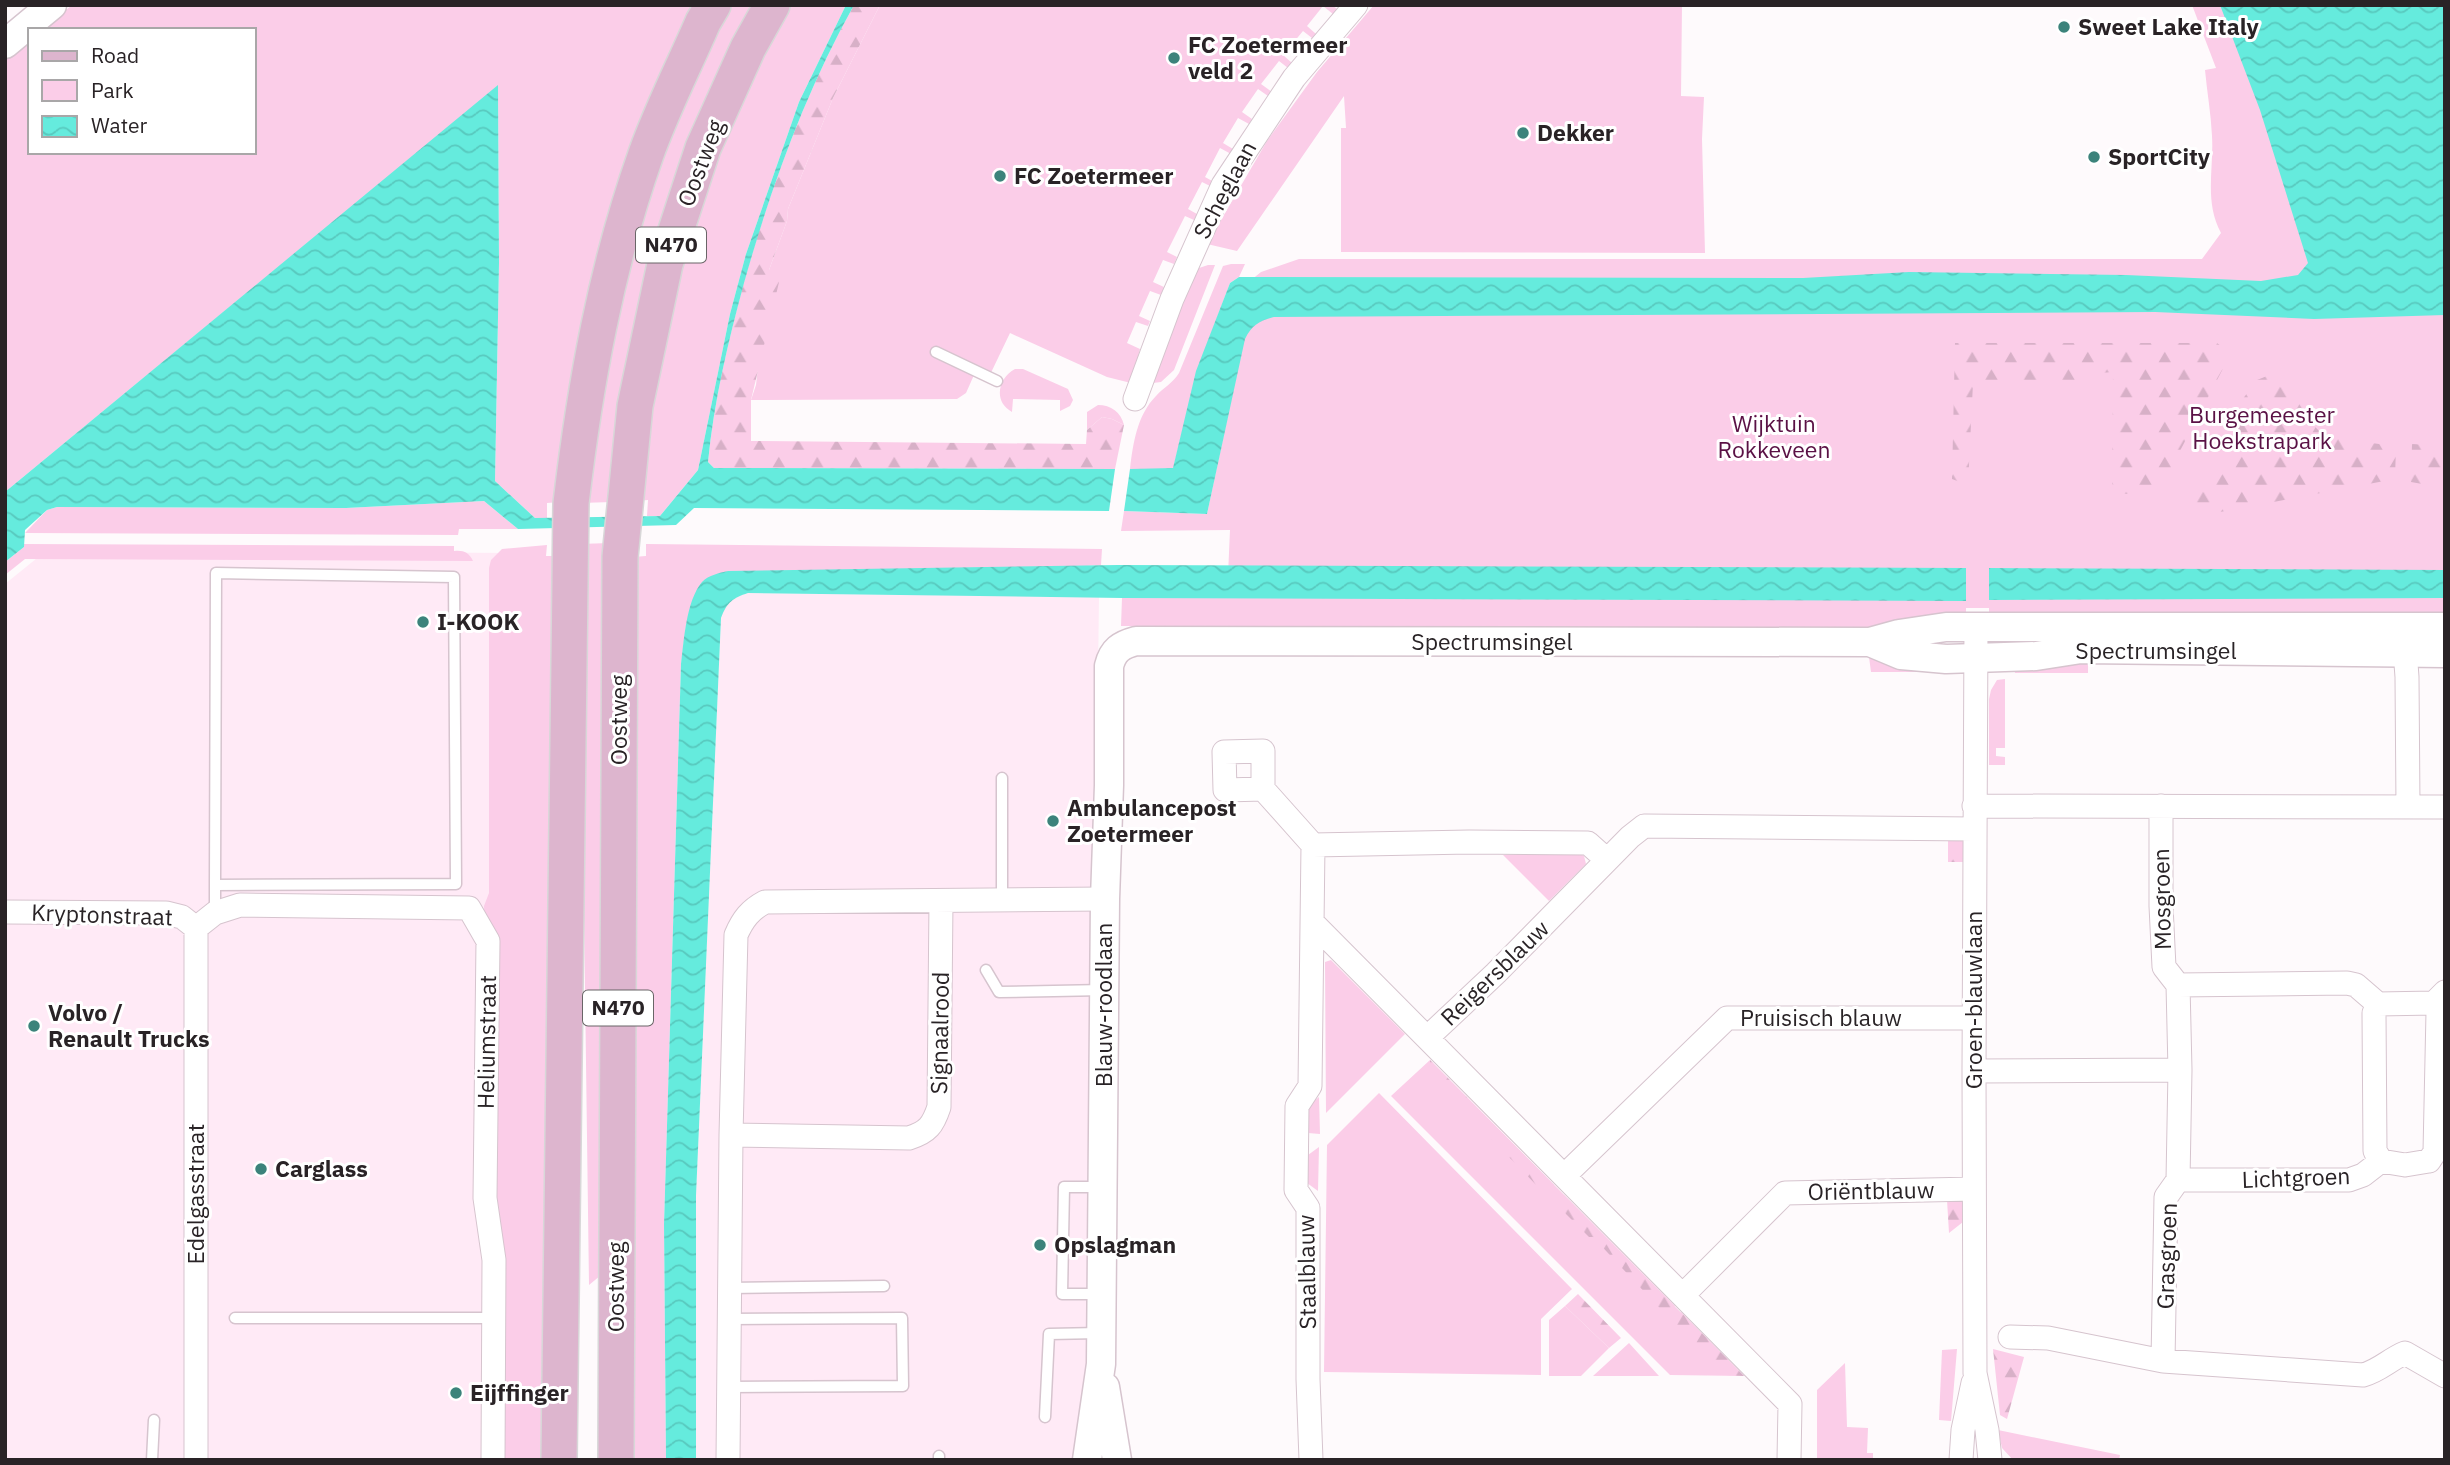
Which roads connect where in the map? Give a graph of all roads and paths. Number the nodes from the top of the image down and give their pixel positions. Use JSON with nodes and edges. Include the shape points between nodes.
{"nodes":[{"id":1,"x":52,"y":5,"type":"edge"},
{"id":2,"x":713,"y":5,"type":"edge"},
{"id":3,"x":772,"y":5,"type":"edge"},
{"id":4,"x":1356,"y":5,"type":"edge"},
{"id":5,"x":5,"y":44,"type":"edge"},
{"id":6,"x":936,"y":352,"type":"dead end"},
{"id":7,"x":997,"y":381,"type":"dead end"},
{"id":8,"x":1135,"y":399,"type":"dead end"},
{"id":9,"x":1976,"y":626,"type":"junction"},
{"id":10,"x":2445,"y":627,"type":"edge"},
{"id":11,"x":2404,"y":640,"type":"junction"},
{"id":12,"x":1870,"y":642,"type":"junction"},
{"id":13,"x":1117,"y":649,"type":"joint"},
{"id":14,"x":2445,"y":653,"type":"edge"},
{"id":15,"x":1976,"y":658,"type":"junction"},
{"id":16,"x":1003,"y":778,"type":"dead end"},
{"id":17,"x":1263,"y":789,"type":"dead end"},
{"id":18,"x":2161,"y":806,"type":"junction"},
{"id":19,"x":2408,"y":807,"type":"junction"},
{"id":20,"x":2445,"y":807,"type":"edge"},
{"id":21,"x":1974,"y":817,"type":"junction"},
{"id":22,"x":1313,"y":845,"type":"junction"},
{"id":23,"x":1607,"y":860,"type":"junction"},
{"id":24,"x":215,"y":885,"type":"junction"},
{"id":25,"x":1105,"y":899,"type":"junction"},
{"id":26,"x":1002,"y":900,"type":"junction"},
{"id":27,"x":941,"y":902,"type":"junction"},
{"id":28,"x":5,"y":912,"type":"edge"},
{"id":29,"x":215,"y":913,"type":"junction"},
{"id":30,"x":1313,"y":923,"type":"junction"},
{"id":31,"x":196,"y":928,"type":"junction"},
{"id":32,"x":986,"y":970,"type":"dead end"},
{"id":33,"x":2178,"y":985,"type":"junction"},
{"id":34,"x":1104,"y":990,"type":"junction"},
{"id":35,"x":2439,"y":998,"type":"edge"},
{"id":36,"x":2378,"y":1003,"type":"junction"},
{"id":37,"x":1974,"y":1018,"type":"junction"},
{"id":38,"x":1427,"y":1037,"type":"junction"},
{"id":39,"x":2180,"y":1070,"type":"junction"},
{"id":40,"x":1973,"y":1071,"type":"junction"},
{"id":41,"x":731,"y":1135,"type":"junction"},
{"id":42,"x":2381,"y":1161,"type":"junction"},
{"id":43,"x":2437,"y":1168,"type":"edge"},
{"id":44,"x":1564,"y":1176,"type":"junction"},
{"id":45,"x":2178,"y":1180,"type":"junction"},
{"id":46,"x":1103,"y":1187,"type":"junction"},
{"id":47,"x":1974,"y":1189,"type":"junction"},
{"id":48,"x":884,"y":1286,"type":"dead end"},
{"id":49,"x":730,"y":1288,"type":"junction"},
{"id":50,"x":1102,"y":1294,"type":"junction"},
{"id":51,"x":1684,"y":1294,"type":"junction"},
{"id":52,"x":235,"y":1318,"type":"dead end"},
{"id":53,"x":494,"y":1318,"type":"junction"},
{"id":54,"x":729,"y":1319,"type":"junction"},
{"id":55,"x":1101,"y":1333,"type":"junction"},
{"id":56,"x":2010,"y":1337,"type":"dead end"},
{"id":57,"x":2163,"y":1361,"type":"junction"},
{"id":58,"x":1101,"y":1364,"type":"junction"},
{"id":59,"x":1975,"y":1373,"type":"junction"},
{"id":60,"x":2445,"y":1376,"type":"edge"},
{"id":61,"x":729,"y":1387,"type":"junction"},
{"id":62,"x":1045,"y":1416,"type":"dead end"},
{"id":63,"x":154,"y":1420,"type":"dead end"},
{"id":64,"x":152,"y":1460,"type":"edge"},
{"id":65,"x":196,"y":1460,"type":"edge"},
{"id":66,"x":493,"y":1460,"type":"edge"},
{"id":67,"x":559,"y":1460,"type":"edge"},
{"id":68,"x":616,"y":1460,"type":"edge"},
{"id":69,"x":728,"y":1460,"type":"edge"},
{"id":70,"x":1087,"y":1460,"type":"edge"},
{"id":71,"x":1117,"y":1460,"type":"edge"},
{"id":72,"x":1311,"y":1460,"type":"edge"},
{"id":73,"x":1789,"y":1460,"type":"edge"},
{"id":74,"x":1961,"y":1460,"type":"edge"},
{"id":75,"x":1990,"y":1460,"type":"edge"}],
"edges":[{"from":1,"to":5,"type":"street"},
{"from":2,"to":67,"type":"main road","number":"N470","via":[[646,153],[612,262],[582,413],[571,503]]},
{"from":3,"to":68,"type":"main road","name":"Oostweg","number":"N470","via":[[703,148],[665,264],[635,406],[620,557]]},
{"from":4,"to":8,"type":"street","name":"Scheglaan","via":[[1294,78],[1223,185],[1172,299]]},
{"from":6,"to":7,"type":"lane"},
{"from":9,"to":11,"type":"street","name":"Spectrumsingel"},
{"from":9,"to":12,"type":"street","name":"Spectrumsingel","via":[[1899,634]]},
{"from":9,"to":15,"type":"street","name":"Groen-blauwlaan"},
{"from":10,"to":11,"type":"street","name":"Spectrumsingel"},
{"from":11,"to":14,"type":"street","name":"Spectrumsingel"},
{"from":11,"to":15,"type":"street","name":"Spectrumsingel","via":[[2081,649]]},
{"from":11,"to":19,"type":"street"},
{"from":12,"to":13,"type":"street","name":"Spectrumsingel","via":[[1136,641]]},
{"from":12,"to":15,"type":"street","name":"Spectrumsingel","via":[[1901,654]]},
{"from":13,"to":25,"type":"street","name":"Blauw-roodlaan","via":[[1109,666]]},
{"from":15,"to":21,"type":"street","name":"Groen-blauwlaan"},
{"from":16,"to":26,"type":"lane"},
{"from":17,"to":22,"type":"street"},
{"from":18,"to":19,"type":"street"},
{"from":18,"to":21,"type":"street"},
{"from":18,"to":33,"type":"street","name":"Mosgroen","via":[[2164,967]]},
{"from":19,"to":20,"type":"street"},
{"from":21,"to":23,"type":"street","name":"Reigersblauw","via":[[1644,826]]},
{"from":21,"to":37,"type":"street","name":"Groen-blauwlaan"},
{"from":22,"to":23,"type":"street","via":[[1588,843]]},
{"from":22,"to":30,"type":"street","name":"Staalblauw"},
{"from":23,"to":38,"type":"street","name":"Reigersblauw"},
{"from":24,"to":24,"type":"lane","via":[[216,573],[454,577],[456,884]]},
{"from":24,"to":29,"type":"lane"},
{"from":25,"to":26,"type":"street"},
{"from":25,"to":34,"type":"street","name":"Blauw-roodlaan"},
{"from":26,"to":27,"type":"street"},
{"from":27,"to":41,"type":"street","via":[[765,902],[752,909],[736,935]]},
{"from":27,"to":41,"type":"street","name":"Signaalrood","via":[[939,1107],[934,1124],[909,1138]]},
{"from":28,"to":31,"type":"street","name":"Kryptonstraat","via":[[166,913],[182,916]]},
{"from":29,"to":31,"type":"street","name":"Heliumstraat"},
{"from":29,"to":53,"type":"street","name":"Heliumstraat","via":[[240,905],[469,908],[488,941],[485,1198],[494,1260]]},
{"from":30,"to":38,"type":"street"},
{"from":30,"to":72,"type":"street","name":"Staalblauw","via":[[1310,1086],[1297,1106],[1296,1190],[1308,1208]]},
{"from":31,"to":65,"type":"street","name":"Edelgasstraat"},
{"from":32,"to":34,"type":"lane","via":[[999,992]]},
{"from":33,"to":36,"type":"street","via":[[2347,982]]},
{"from":33,"to":39,"type":"street","name":"Mosgroen"},
{"from":34,"to":46,"type":"street","name":"Blauw-roodlaan"},
{"from":35,"to":36,"type":"street"},
{"from":35,"to":43,"type":"street"},
{"from":36,"to":42,"type":"street","via":[[2374,1013],[2375,1151]]},
{"from":37,"to":40,"type":"street","name":"Groen-blauwlaan"},
{"from":37,"to":44,"type":"street","name":"Pruisisch blauw","via":[[1727,1018]]},
{"from":38,"to":44,"type":"street","name":"Reigersblauw"},
{"from":39,"to":40,"type":"street"},
{"from":39,"to":45,"type":"street","name":"Grasgroen"},
{"from":40,"to":47,"type":"street","name":"Groen-blauwlaan"},
{"from":41,"to":49,"type":"street"},
{"from":42,"to":43,"type":"street","name":"Lichtgroen"},
{"from":42,"to":45,"type":"street","name":"Lichtgroen","via":[[2349,1180]]},
{"from":44,"to":51,"type":"street","name":"Reigersblauw"},
{"from":45,"to":57,"type":"street","name":"Grasgroen","via":[[2166,1197]]},
{"from":46,"to":50,"type":"street","name":"Blauw-roodlaan"},
{"from":46,"to":50,"type":"lane","via":[[1064,1187],[1062,1294]]},
{"from":47,"to":51,"type":"street","name":"Oriëntblauw","via":[[1785,1193]]},
{"from":47,"to":59,"type":"street","name":"Groen-blauwlaan"},
{"from":48,"to":49,"type":"lane"},
{"from":49,"to":54,"type":"street"},
{"from":50,"to":55,"type":"street","name":"Blauw-roodlaan"},
{"from":51,"to":73,"type":"street","name":"Reigersblauw","via":[[1790,1404]]},
{"from":52,"to":53,"type":"lane"},
{"from":53,"to":66,"type":"street","name":"Heliumstraat"},
{"from":54,"to":61,"type":"street"},
{"from":54,"to":61,"type":"lane","via":[[902,1318],[903,1386]]},
{"from":55,"to":58,"type":"street","name":"Blauw-roodlaan"},
{"from":55,"to":62,"type":"lane","via":[[1049,1334]]},
{"from":56,"to":57,"type":"street","via":[[2048,1338]]},
{"from":57,"to":60,"type":"street","via":[[2363,1375],[2405,1353]]},
{"from":58,"to":70,"type":"street","name":"Blauw-roodlaan"},
{"from":58,"to":71,"type":"street","name":"Blauw-roodlaan"},
{"from":59,"to":74,"type":"street","name":"Groen-blauwlaan"},
{"from":59,"to":75,"type":"street","name":"Groen-blauwlaan"},
{"from":61,"to":69,"type":"street"},
{"from":63,"to":64,"type":"lane"}]}
